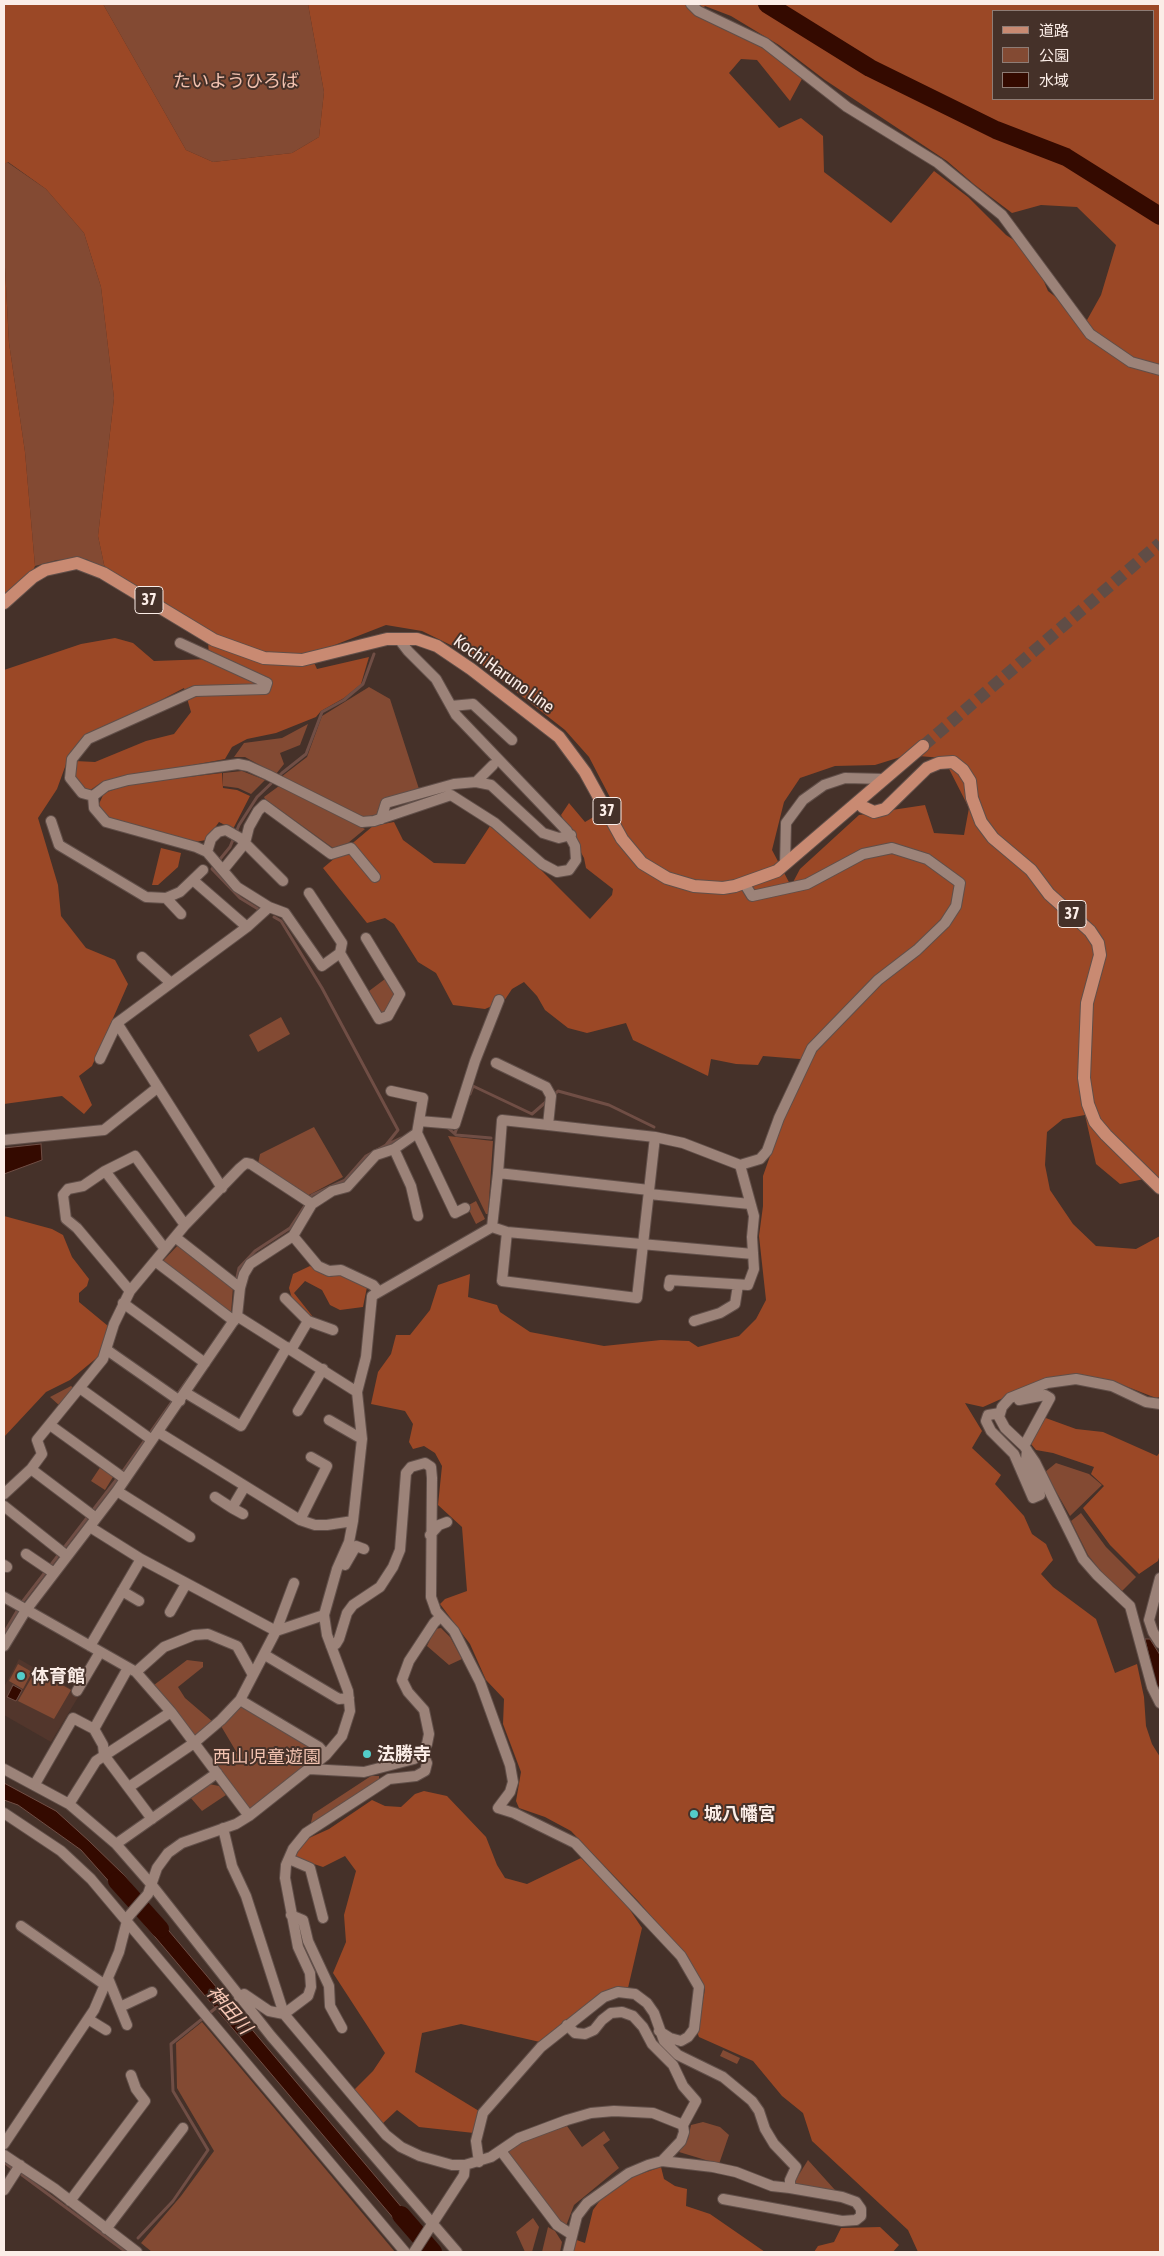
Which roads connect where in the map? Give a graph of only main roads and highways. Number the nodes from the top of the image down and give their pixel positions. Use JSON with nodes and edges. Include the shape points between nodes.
{"nodes":[{"id":1,"x":4,"y":603,"type":"edge"},
{"id":2,"x":923,"y":746,"type":"tunnel mouth"},
{"id":3,"x":859,"y":802,"type":"junction"},
{"id":4,"x":1160,"y":1188,"type":"edge"}],
"edges":[{"from":1,"to":3,"type":"main road","name":"Kochi Haruno Line","number":"37","via":[[45,570],[77,563],[103,573],[214,640],[264,658],[302,660],[398,638],[417,639],[437,646],[559,737],[585,772],[622,839],[642,863],[682,884],[722,888],[763,878],[785,865]]},
{"from":2,"to":3,"type":"main road","name":"Kochi Haruno Line","number":"37"},
{"from":3,"to":4,"type":"main road","number":"37","via":[[874,812],[885,810],[926,768],[939,762],[953,762],[970,781],[981,822],[993,838],[1031,870],[1048,894],[1090,931],[1098,943],[1100,955],[1087,1003],[1084,1078],[1088,1104],[1095,1122],[1106,1135]]}]}
